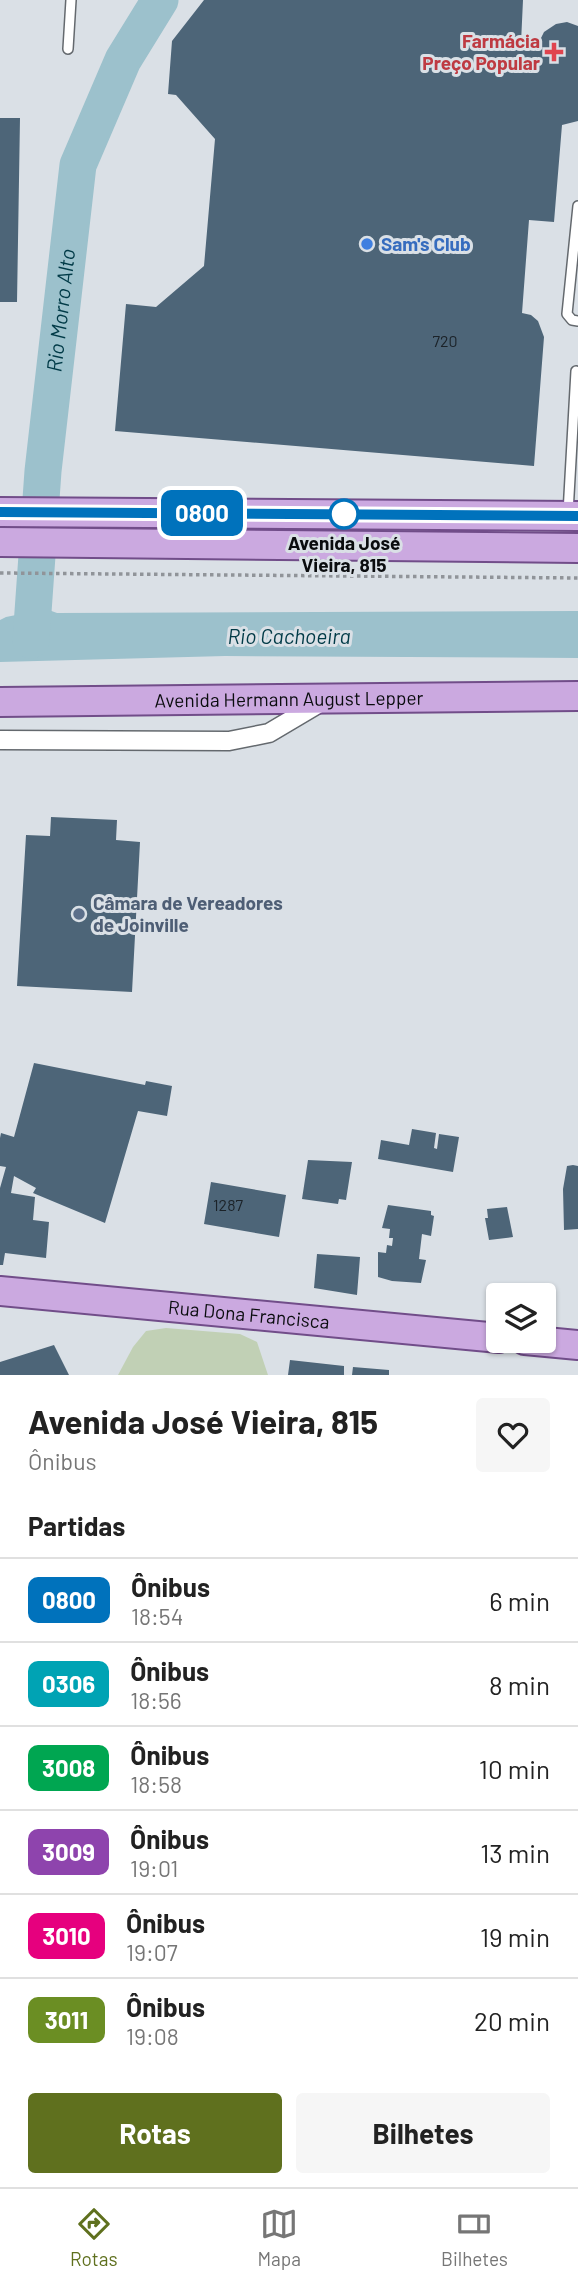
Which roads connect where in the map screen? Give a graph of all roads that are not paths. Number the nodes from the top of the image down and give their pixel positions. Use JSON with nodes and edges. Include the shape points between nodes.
{"nodes":[{"id":1,"x":71,"y":0,"type":"edge"},
{"id":2,"x":68,"y":49,"type":"dead end"},
{"id":3,"x":578,"y":206,"type":"edge"},
{"id":4,"x":578,"y":321,"type":"edge"},
{"id":5,"x":576,"y":371,"type":"dead end"},
{"id":6,"x":13,"y":512,"type":"edge"},
{"id":7,"x":573,"y":516,"type":"edge"},
{"id":8,"x":12,"y":542,"type":"edge"},
{"id":9,"x":578,"y":548,"type":"edge"},
{"id":10,"x":578,"y":696,"type":"edge"},
{"id":11,"x":327,"y":699,"type":"junction"},
{"id":12,"x":0,"y":702,"type":"edge"},
{"id":13,"x":0,"y":740,"type":"edge"},
{"id":14,"x":0,"y":1292,"type":"edge"},
{"id":15,"x":486,"y":1337,"type":"edge"},
{"id":16,"x":556,"y":1343,"type":"edge"},
{"id":17,"x":578,"y":1345,"type":"edge"}],
"edges":[{"from":1,"to":2,"type":"lane"},
{"from":3,"to":4,"type":"lane","via":[[568,314]]},
{"from":5,"to":7,"type":"lane"},
{"from":6,"to":7,"type":"main road"},
{"from":8,"to":9,"type":"main road"},
{"from":10,"to":11,"type":"main road","name":"Avenida Hermann August Lepper"},
{"from":11,"to":12,"type":"main road","name":"Avenida Hermann August Lepper"},
{"from":11,"to":13,"type":"street","via":[[270,733],[229,741]]},
{"from":14,"to":15,"type":"main road","name":"Rua Dona Francisca"},
{"from":16,"to":17,"type":"main road"}]}
